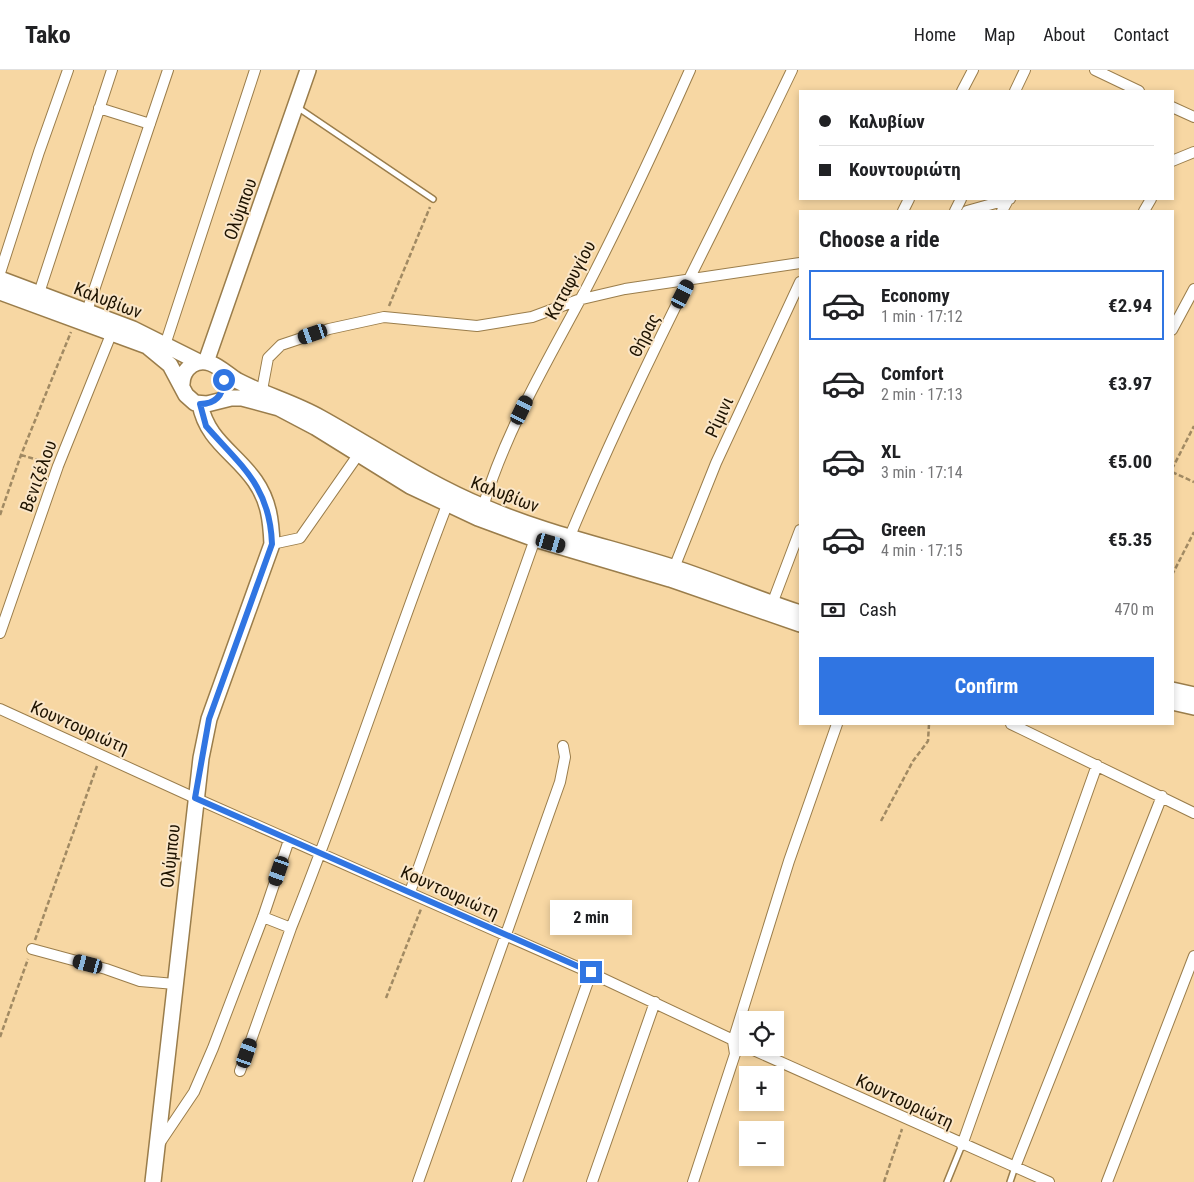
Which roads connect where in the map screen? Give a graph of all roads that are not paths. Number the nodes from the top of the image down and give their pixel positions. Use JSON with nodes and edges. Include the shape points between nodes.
{"nodes":[{"id":1,"x":68,"y":70,"type":"edge"},
{"id":2,"x":112,"y":70,"type":"edge"},
{"id":3,"x":168,"y":70,"type":"edge"},
{"id":4,"x":255,"y":70,"type":"edge"},
{"id":5,"x":308,"y":70,"type":"edge"},
{"id":6,"x":690,"y":70,"type":"edge"},
{"id":7,"x":792,"y":70,"type":"edge"},
{"id":8,"x":973,"y":70,"type":"edge"},
{"id":9,"x":1025,"y":70,"type":"edge"},
{"id":10,"x":1095,"y":70,"type":"edge"},
{"id":11,"x":963,"y":90,"type":"edge"},
{"id":12,"x":1015,"y":90,"type":"edge"},
{"id":13,"x":1137,"y":90,"type":"edge"},
{"id":14,"x":296,"y":107,"type":"junction"},
{"id":15,"x":99,"y":108,"type":"junction"},
{"id":16,"x":1174,"y":108,"type":"edge"},
{"id":17,"x":1194,"y":117,"type":"edge"},
{"id":18,"x":150,"y":124,"type":"junction"},
{"id":19,"x":1194,"y":152,"type":"edge"},
{"id":20,"x":1174,"y":160,"type":"edge"},
{"id":21,"x":433,"y":200,"type":"road end"},
{"id":22,"x":1006,"y":200,"type":"edge"},
{"id":23,"x":970,"y":210,"type":"edge"},
{"id":24,"x":799,"y":264,"type":"edge"},
{"id":25,"x":0,"y":274,"type":"edge"},
{"id":26,"x":691,"y":278,"type":"junction"},
{"id":27,"x":0,"y":279,"type":"edge"},
{"id":28,"x":799,"y":284,"type":"edge"},
{"id":29,"x":1194,"y":289,"type":"edge"},
{"id":30,"x":0,"y":292,"type":"edge"},
{"id":31,"x":39,"y":293,"type":"junction"},
{"id":32,"x":578,"y":300,"type":"junction"},
{"id":33,"x":81,"y":315,"type":"junction"},
{"id":34,"x":1174,"y":326,"type":"edge"},
{"id":35,"x":112,"y":332,"type":"junction"},
{"id":36,"x":165,"y":345,"type":"junction"},
{"id":37,"x":207,"y":363,"type":"junction"},
{"id":38,"x":182,"y":384,"type":"junction"},
{"id":39,"x":262,"y":390,"type":"junction"},
{"id":40,"x":207,"y":403,"type":"junction"},
{"id":41,"x":358,"y":455,"type":"junction"},
{"id":42,"x":447,"y":505,"type":"junction"},
{"id":43,"x":483,"y":507,"type":"junction"},
{"id":44,"x":799,"y":533,"type":"edge"},
{"id":45,"x":570,"y":536,"type":"junction"},
{"id":46,"x":535,"y":539,"type":"junction"},
{"id":47,"x":272,"y":544,"type":"junction"},
{"id":48,"x":674,"y":568,"type":"junction"},
{"id":49,"x":772,"y":604,"type":"junction"},
{"id":50,"x":799,"y":613,"type":"edge"},
{"id":51,"x":799,"y":624,"type":"edge"},
{"id":52,"x":0,"y":633,"type":"edge"},
{"id":53,"x":1174,"y":691,"type":"edge"},
{"id":54,"x":1193,"y":696,"type":"edge"},
{"id":55,"x":1174,"y":701,"type":"edge"},
{"id":56,"x":0,"y":709,"type":"edge"},
{"id":57,"x":837,"y":725,"type":"edge"},
{"id":58,"x":1013,"y":725,"type":"edge"},
{"id":59,"x":563,"y":746,"type":"dead end"},
{"id":60,"x":1097,"y":765,"type":"junction"},
{"id":61,"x":1162,"y":796,"type":"junction"},
{"id":62,"x":195,"y":798,"type":"junction"},
{"id":63,"x":1194,"y":813,"type":"edge"},
{"id":64,"x":289,"y":840,"type":"junction"},
{"id":65,"x":321,"y":853,"type":"junction"},
{"id":66,"x":410,"y":892,"type":"junction"},
{"id":67,"x":263,"y":917,"type":"junction"},
{"id":68,"x":291,"y":928,"type":"junction"},
{"id":69,"x":506,"y":934,"type":"junction"},
{"id":70,"x":32,"y":949,"type":"road end"},
{"id":71,"x":1194,"y":956,"type":"edge"},
{"id":72,"x":591,"y":972,"type":"junction"},
{"id":73,"x":176,"y":984,"type":"junction"},
{"id":74,"x":655,"y":1002,"type":"junction"},
{"id":75,"x":733,"y":1040,"type":"junction"},
{"id":76,"x":739,"y":1043,"type":"edge"},
{"id":77,"x":768,"y":1056,"type":"edge"},
{"id":78,"x":240,"y":1071,"type":"dead end"},
{"id":79,"x":158,"y":1144,"type":"junction"},
{"id":80,"x":962,"y":1145,"type":"junction"},
{"id":81,"x":1015,"y":1167,"type":"junction"},
{"id":82,"x":153,"y":1182,"type":"edge"},
{"id":83,"x":418,"y":1182,"type":"edge"},
{"id":84,"x":516,"y":1182,"type":"edge"},
{"id":85,"x":592,"y":1182,"type":"edge"},
{"id":86,"x":693,"y":1182,"type":"edge"},
{"id":87,"x":947,"y":1182,"type":"edge"},
{"id":88,"x":1010,"y":1182,"type":"edge"},
{"id":89,"x":1049,"y":1182,"type":"edge"},
{"id":90,"x":1106,"y":1182,"type":"edge"}],
"edges":[{"from":1,"to":25,"type":"street"},
{"from":2,"to":15,"type":"street"},
{"from":3,"to":18,"type":"street"},
{"from":4,"to":36,"type":"street"},
{"from":5,"to":14,"type":"main road","name":"Ολύμπου"},
{"from":6,"to":32,"type":"street","name":"Καταφυγίου"},
{"from":7,"to":26,"type":"street","name":"Θήρας"},
{"from":8,"to":11,"type":"street"},
{"from":9,"to":12,"type":"street"},
{"from":10,"to":13,"type":"street"},
{"from":14,"to":21,"type":"lane"},
{"from":14,"to":37,"type":"main road","name":"Ολύμπου"},
{"from":15,"to":18,"type":"street"},
{"from":15,"to":31,"type":"street"},
{"from":16,"to":17,"type":"street"},
{"from":18,"to":33,"type":"street"},
{"from":19,"to":20,"type":"street"},
{"from":22,"to":23,"type":"street"},
{"from":24,"to":26,"type":"street"},
{"from":26,"to":32,"type":"street"},
{"from":26,"to":45,"type":"street","name":"Θήρας","via":[[635,388]]},
{"from":27,"to":31,"type":"main road","name":"Καλυβίων"},
{"from":28,"to":48,"type":"street","name":"Ρίμινι","via":[[716,463]]},
{"from":29,"to":34,"type":"street"},
{"from":30,"to":33,"type":"main road","name":"Καλυβίων"},
{"from":31,"to":33,"type":"main road","name":"Καλυβίων"},
{"from":32,"to":39,"type":"street","via":[[532,316],[477,326],[384,316],[329,329],[282,345],[268,358]]},
{"from":32,"to":43,"type":"street","name":"Καταφυγίου","via":[[522,410],[490,482]]},
{"from":33,"to":35,"type":"main road","name":"Καλυβίων"},
{"from":33,"to":36,"type":"main road","name":"Καλυβίων"},
{"from":35,"to":38,"type":"main road","name":"Καλυβίων","via":[[160,355]]},
{"from":35,"to":52,"type":"street","name":"Βενιζέλου","via":[[58,466]]},
{"from":36,"to":37,"type":"main road","name":"Καλυβίων"},
{"from":37,"to":38,"type":"main road","via":[[188,367]]},
{"from":37,"to":39,"type":"main road","name":"Καλυβίων"},
{"from":37,"to":40,"type":"main road","via":[[224,380],[220,396]]},
{"from":38,"to":40,"type":"main road","name":"Καλυβίων","via":[[186,395]]},
{"from":39,"to":43,"type":"main road","name":"Καλυβίων","via":[[321,418],[416,474]]},
{"from":40,"to":41,"type":"main road","name":"Καλυβίων","via":[[242,398],[279,408]]},
{"from":40,"to":47,"type":"main road","via":[[206,426],[255,481],[266,500]]},
{"from":41,"to":42,"type":"main road","name":"Καλυβίων"},
{"from":41,"to":47,"type":"street","via":[[300,538]]},
{"from":42,"to":46,"type":"main road","name":"Καλυβίων"},
{"from":42,"to":65,"type":"street"},
{"from":43,"to":45,"type":"main road","name":"Καλυβίων"},
{"from":44,"to":49,"type":"street"},
{"from":45,"to":48,"type":"main road","name":"Καλυβίων"},
{"from":46,"to":51,"type":"main road","name":"Καλυβίων","via":[[618,562]]},
{"from":46,"to":66,"type":"street"},
{"from":47,"to":62,"type":"main road","name":"Ολύμπου","via":[[209,719]]},
{"from":48,"to":49,"type":"main road","name":"Καλυβίων"},
{"from":49,"to":50,"type":"main road","name":"Καλυβίων"},
{"from":53,"to":54,"type":"main road"},
{"from":54,"to":55,"type":"main road"},
{"from":56,"to":62,"type":"street","name":"Κουντουριώτη"},
{"from":57,"to":75,"type":"street","via":[[789,861]]},
{"from":58,"to":60,"type":"street"},
{"from":59,"to":69,"type":"street","via":[[565,757],[560,782]]},
{"from":60,"to":61,"type":"street"},
{"from":60,"to":80,"type":"street"},
{"from":61,"to":63,"type":"street"},
{"from":61,"to":81,"type":"street"},
{"from":62,"to":64,"type":"street","name":"Κουντουριώτη"},
{"from":62,"to":73,"type":"main road","name":"Ολύμπου"},
{"from":64,"to":65,"type":"street","name":"Κουντουριώτη"},
{"from":64,"to":67,"type":"street"},
{"from":65,"to":66,"type":"street","name":"Κουντουριώτη"},
{"from":65,"to":68,"type":"street"},
{"from":66,"to":69,"type":"street","name":"Κουντουριώτη"},
{"from":67,"to":68,"type":"street"},
{"from":67,"to":79,"type":"street","via":[[194,1092]]},
{"from":68,"to":78,"type":"street"},
{"from":69,"to":72,"type":"street","name":"Κουντουριώτη"},
{"from":69,"to":83,"type":"street"},
{"from":70,"to":73,"type":"street","via":[[140,981]]},
{"from":71,"to":90,"type":"street"},
{"from":72,"to":74,"type":"street","name":"Κουντουριώτη"},
{"from":72,"to":84,"type":"street"},
{"from":73,"to":79,"type":"main road","name":"Ολύμπου"},
{"from":74,"to":75,"type":"street","name":"Κουντουριώτη"},
{"from":74,"to":85,"type":"street"},
{"from":75,"to":76,"type":"street","name":"Κουντουριώτη"},
{"from":75,"to":86,"type":"street","via":[[735,1054]]},
{"from":77,"to":80,"type":"street","name":"Κουντουριώτη"},
{"from":79,"to":82,"type":"main road","name":"Ολύμπου"},
{"from":80,"to":81,"type":"street","name":"Κουντουριώτη"},
{"from":80,"to":87,"type":"lane"},
{"from":81,"to":88,"type":"lane"},
{"from":81,"to":89,"type":"street","name":"Κουντουριώτη"}]}
